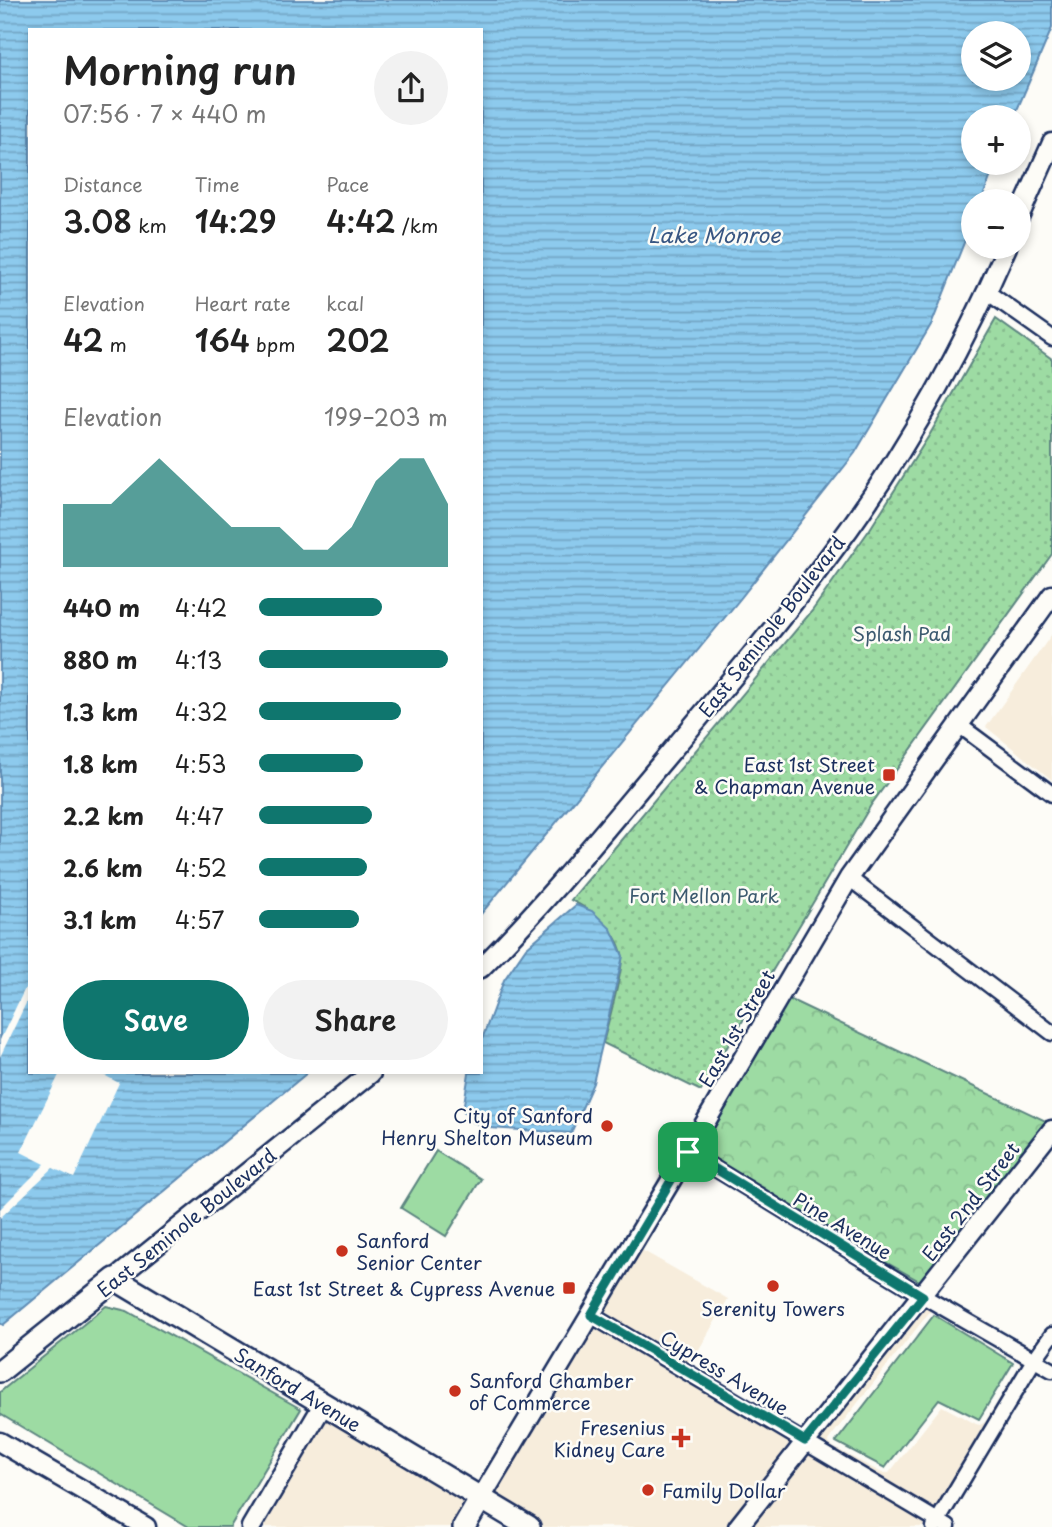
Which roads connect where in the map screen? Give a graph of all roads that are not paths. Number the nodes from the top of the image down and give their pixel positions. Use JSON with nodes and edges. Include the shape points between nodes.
{"nodes":[{"id":1,"x":1052,"y":143,"type":"edge"},
{"id":2,"x":1031,"y":190,"type":"edge"},
{"id":3,"x":1002,"y":259,"type":"edge"},
{"id":4,"x":987,"y":292,"type":"junction"},
{"id":5,"x":1052,"y":338,"type":"edge"},
{"id":6,"x":1052,"y":595,"type":"edge"},
{"id":7,"x":959,"y":725,"type":"junction"},
{"id":8,"x":1052,"y":794,"type":"edge"},
{"id":9,"x":849,"y":878,"type":"junction"},
{"id":10,"x":483,"y":966,"type":"edge"},
{"id":11,"x":1052,"y":1033,"type":"edge"},
{"id":12,"x":370,"y":1074,"type":"edge"},
{"id":13,"x":1052,"y":1130,"type":"edge"},
{"id":14,"x":688,"y":1152,"type":"junction"},
{"id":15,"x":115,"y":1279,"type":"junction"},
{"id":16,"x":923,"y":1296,"type":"junction"},
{"id":17,"x":591,"y":1315,"type":"junction"},
{"id":18,"x":1052,"y":1335,"type":"edge"},
{"id":19,"x":1034,"y":1360,"type":"junction"},
{"id":20,"x":1052,"y":1370,"type":"edge"},
{"id":21,"x":0,"y":1371,"type":"edge"},
{"id":22,"x":323,"y":1405,"type":"junction"},
{"id":23,"x":805,"y":1441,"type":"junction"},
{"id":24,"x":0,"y":1443,"type":"edge"},
{"id":25,"x":481,"y":1498,"type":"junction"},
{"id":26,"x":940,"y":1525,"type":"edge"},
{"id":27,"x":146,"y":1527,"type":"edge"},
{"id":28,"x":251,"y":1527,"type":"edge"},
{"id":29,"x":464,"y":1527,"type":"edge"},
{"id":30,"x":528,"y":1527,"type":"edge"},
{"id":31,"x":738,"y":1527,"type":"edge"}],
"edges":[{"from":1,"to":2,"type":"street"},
{"from":3,"to":4,"type":"street","name":"East Seminole Boulevard"},
{"from":4,"to":5,"type":"street"},
{"from":4,"to":10,"type":"street","name":"East Seminole Boulevard","via":[[893,462],[850,528],[763,642],[552,892]]},
{"from":6,"to":7,"type":"street","name":"East 1st Street"},
{"from":7,"to":8,"type":"street"},
{"from":7,"to":9,"type":"street","name":"East 1st Street"},
{"from":9,"to":11,"type":"street"},
{"from":9,"to":14,"type":"street","name":"East 1st Street"},
{"from":12,"to":15,"type":"street","name":"East Seminole Boulevard"},
{"from":13,"to":16,"type":"street","name":"East 2nd Street"},
{"from":14,"to":16,"type":"street","name":"Pine Avenue"},
{"from":14,"to":17,"type":"street","name":"East 1st Street"},
{"from":15,"to":21,"type":"main road","name":"East Seminole Boulevard"},
{"from":15,"to":22,"type":"main road","name":"Sanford Avenue"},
{"from":16,"to":19,"type":"street","name":"Pine Avenue"},
{"from":16,"to":23,"type":"street","name":"East 2nd Street"},
{"from":17,"to":23,"type":"street","name":"Cypress Avenue"},
{"from":17,"to":25,"type":"street","name":"East 1st Street"},
{"from":18,"to":19,"type":"street"},
{"from":19,"to":20,"type":"street","name":"Pine Avenue"},
{"from":19,"to":26,"type":"street"},
{"from":22,"to":25,"type":"main road","name":"Sanford Avenue"},
{"from":22,"to":28,"type":"street"},
{"from":23,"to":26,"type":"street","name":"Cypress Avenue"},
{"from":23,"to":31,"type":"street","name":"East 2nd Street"},
{"from":24,"to":27,"type":"street"},
{"from":25,"to":29,"type":"main road"},
{"from":25,"to":30,"type":"main road","name":"Sanford Avenue"}]}
